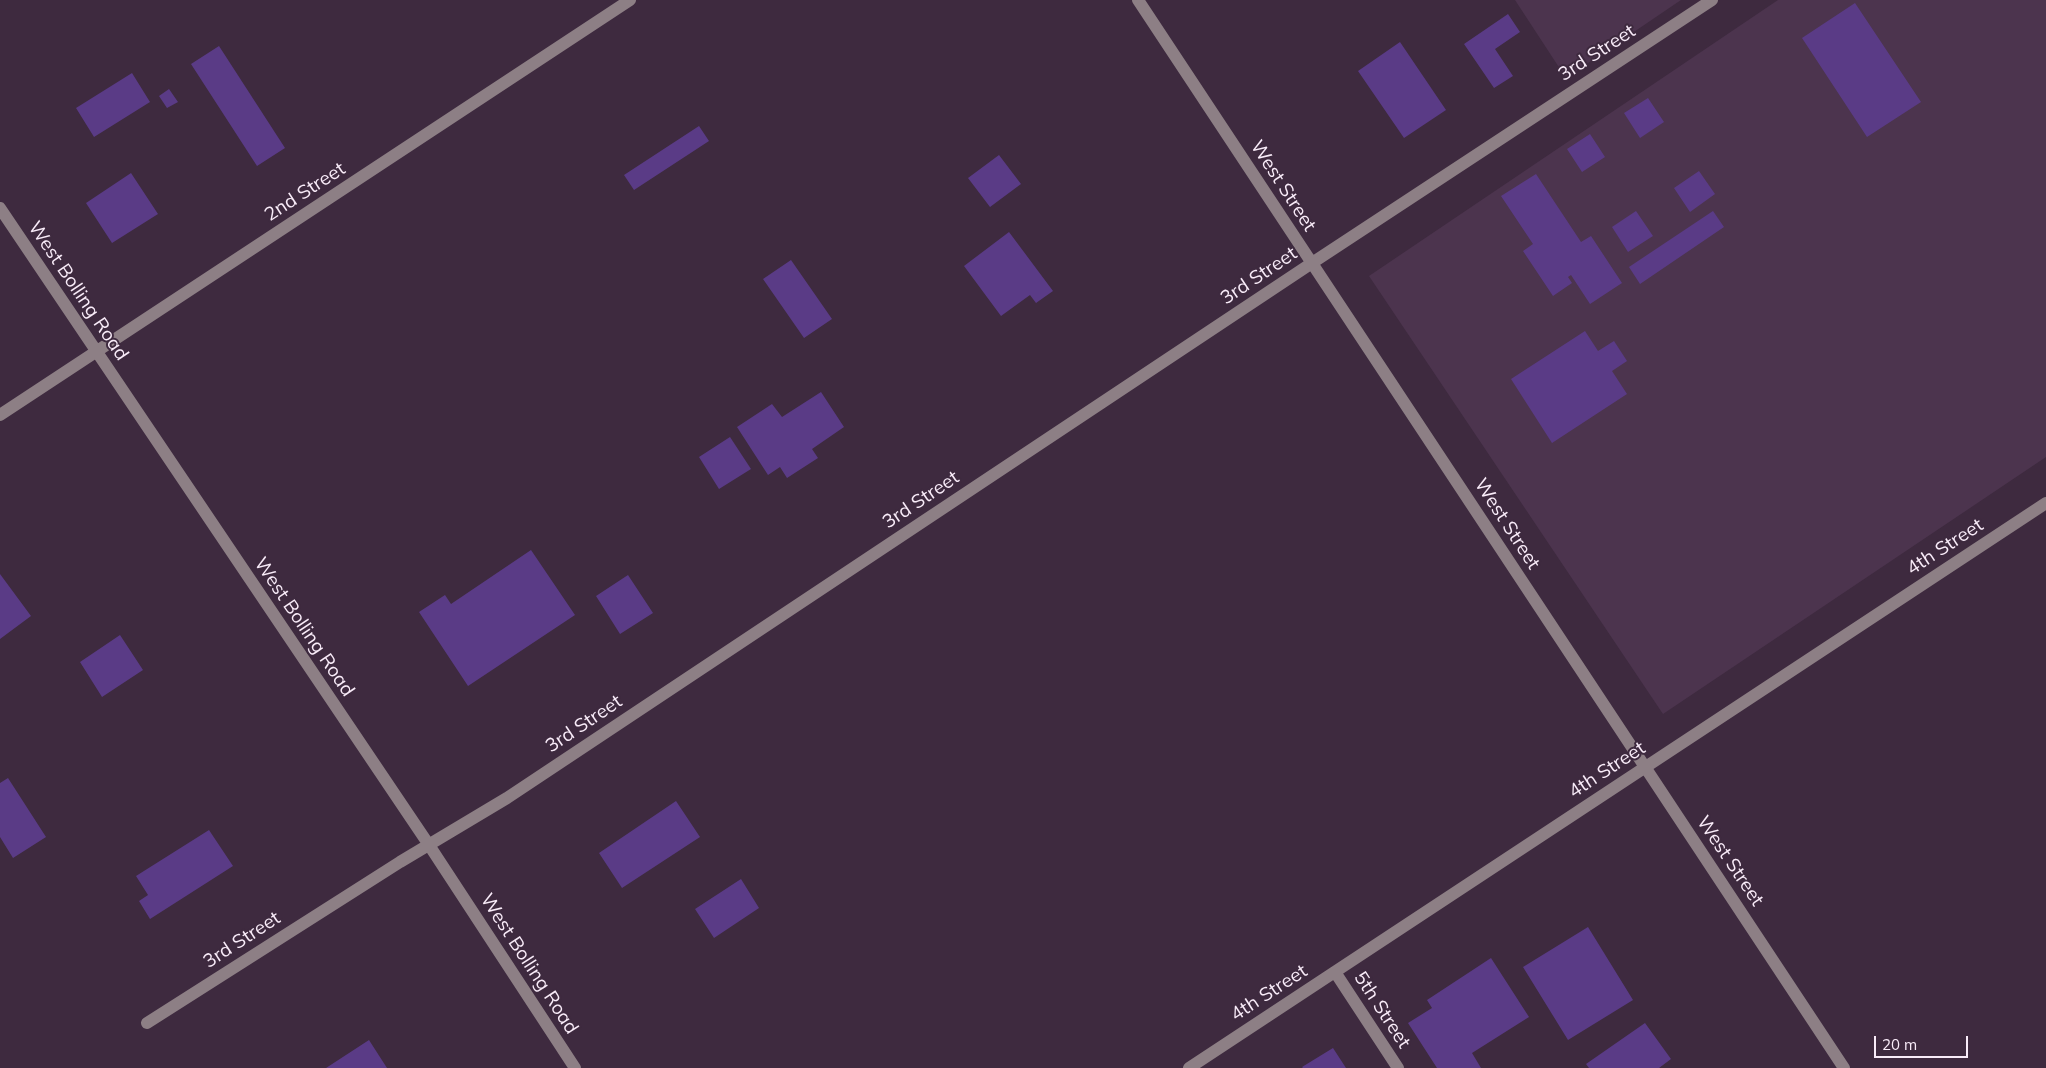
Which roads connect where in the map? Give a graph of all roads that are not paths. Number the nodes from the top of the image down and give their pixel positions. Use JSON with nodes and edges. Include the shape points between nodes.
{"nodes":[{"id":1,"x":630,"y":0,"type":"edge"},
{"id":2,"x":1138,"y":0,"type":"edge"},
{"id":3,"x":1712,"y":0,"type":"edge"},
{"id":4,"x":0,"y":208,"type":"edge"},
{"id":5,"x":1312,"y":263,"type":"junction"},
{"id":6,"x":96,"y":352,"type":"junction"},
{"id":7,"x":0,"y":415,"type":"edge"},
{"id":8,"x":2046,"y":503,"type":"edge"},
{"id":9,"x":1645,"y":767,"type":"junction"},
{"id":10,"x":429,"y":846,"type":"junction"},
{"id":11,"x":1336,"y":972,"type":"junction"},
{"id":12,"x":147,"y":1023,"type":"dead end"},
{"id":13,"x":575,"y":1068,"type":"edge"},
{"id":14,"x":1189,"y":1068,"type":"edge"},
{"id":15,"x":1398,"y":1068,"type":"edge"},
{"id":16,"x":1844,"y":1068,"type":"edge"}],
"edges":[{"from":1,"to":6,"type":"street","name":"2nd Street"},
{"from":2,"to":5,"type":"street","name":"West Street"},
{"from":3,"to":5,"type":"street","name":"3rd Street"},
{"from":4,"to":6,"type":"street","name":"West Bolling Road"},
{"from":5,"to":9,"type":"street","name":"West Street"},
{"from":5,"to":10,"type":"street","name":"3rd Street","via":[[507,798]]},
{"from":6,"to":7,"type":"street","name":"2nd Street"},
{"from":6,"to":10,"type":"street","name":"West Bolling Road"},
{"from":8,"to":9,"type":"street","name":"4th Street"},
{"from":9,"to":11,"type":"street","name":"4th Street"},
{"from":9,"to":16,"type":"street","name":"West Street"},
{"from":10,"to":12,"type":"street","name":"3rd Street"},
{"from":10,"to":13,"type":"street","name":"West Bolling Road"},
{"from":11,"to":14,"type":"street","name":"4th Street"},
{"from":11,"to":15,"type":"street","name":"5th Street"}]}
